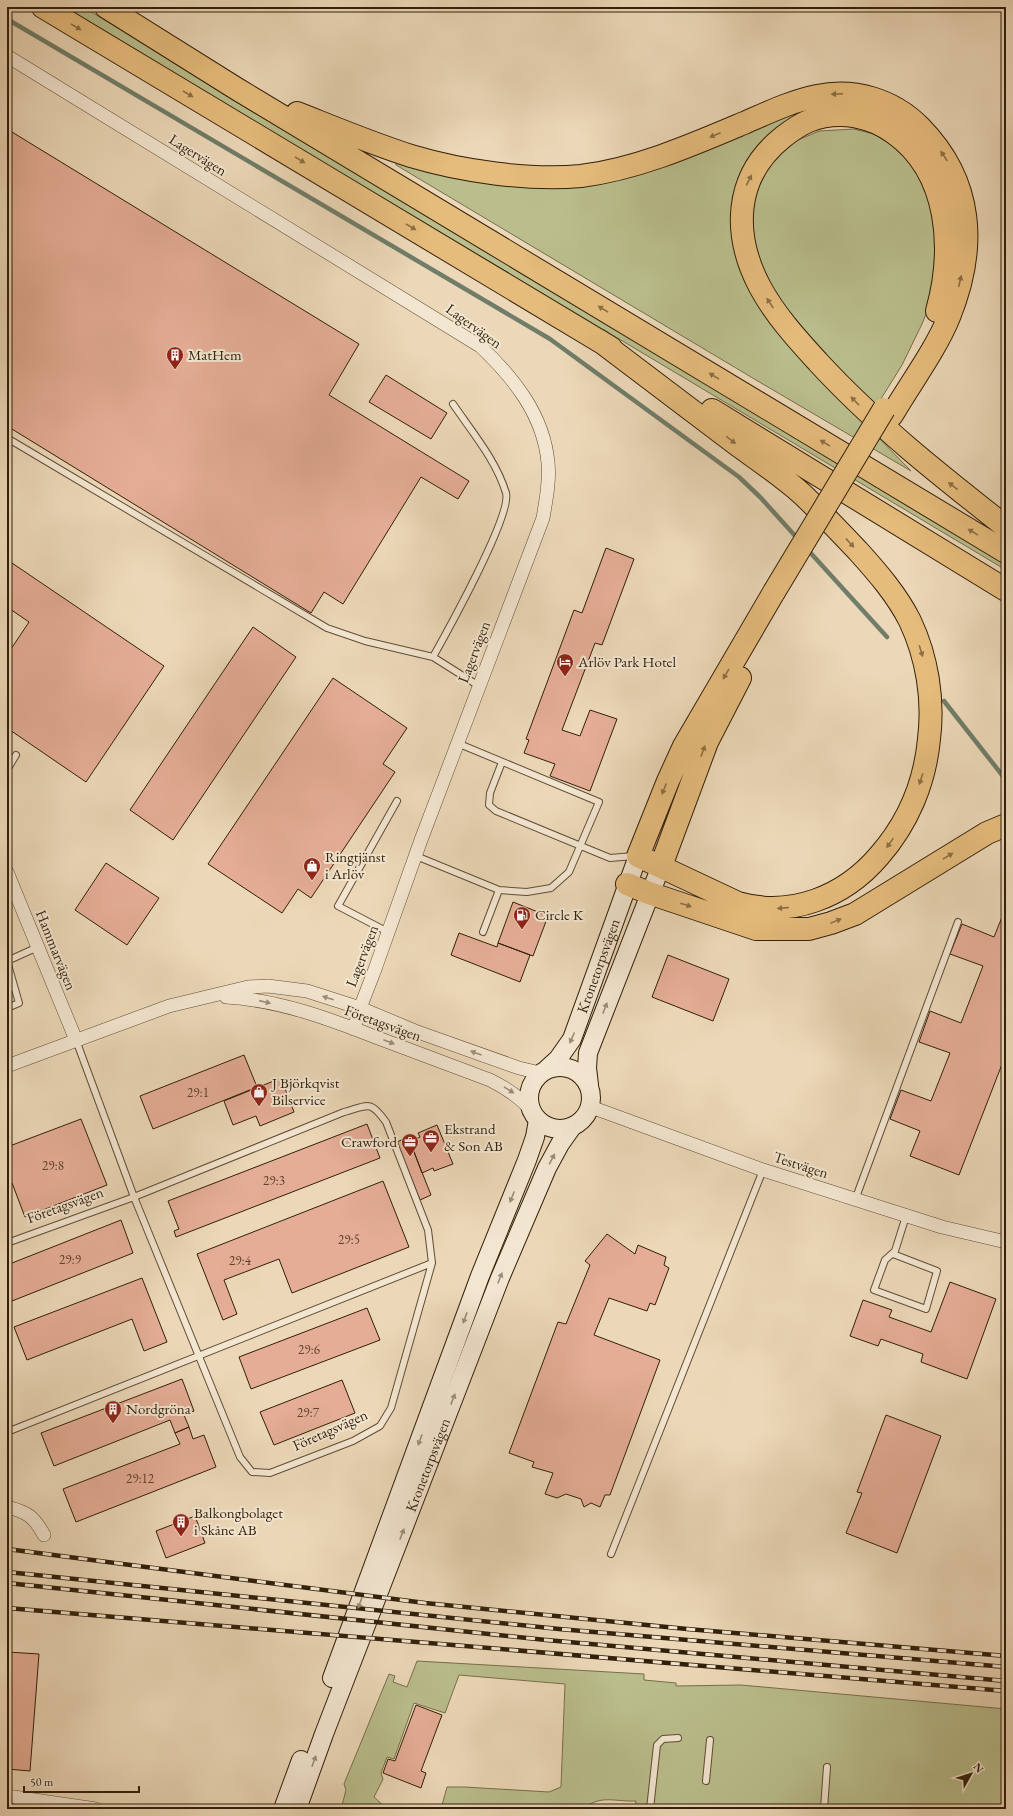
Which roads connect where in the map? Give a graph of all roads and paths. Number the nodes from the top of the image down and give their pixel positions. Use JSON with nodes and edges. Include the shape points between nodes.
{"nodes":[{"id":1,"x":43,"y":7,"type":"edge"},
{"id":2,"x":106,"y":7,"type":"edge"},
{"id":3,"x":7,"y":56,"type":"edge"},
{"id":4,"x":237,"y":89,"type":"junction"},
{"id":5,"x":600,"y":341,"type":"junction"},
{"id":6,"x":453,"y":404,"type":"dead end"},
{"id":7,"x":888,"y":412,"type":"junction"},
{"id":8,"x":7,"y":438,"type":"edge"},
{"id":9,"x":1006,"y":527,"type":"edge"},
{"id":10,"x":1006,"y":552,"type":"edge"},
{"id":11,"x":1006,"y":590,"type":"edge"},
{"id":12,"x":778,"y":595,"type":"junction"},
{"id":13,"x":433,"y":657,"type":"junction"},
{"id":14,"x":478,"y":686,"type":"junction"},
{"id":15,"x":457,"y":743,"type":"junction"},
{"id":16,"x":16,"y":755,"type":"dead end"},
{"id":17,"x":502,"y":762,"type":"junction"},
{"id":18,"x":7,"y":770,"type":"edge"},
{"id":19,"x":398,"y":802,"type":"dead end"},
{"id":20,"x":1006,"y":825,"type":"edge"},
{"id":21,"x":581,"y":846,"type":"junction"},
{"id":22,"x":416,"y":856,"type":"junction"},
{"id":23,"x":638,"y":856,"type":"junction"},
{"id":24,"x":661,"y":866,"type":"junction"},
{"id":25,"x":7,"y":872,"type":"edge"},
{"id":26,"x":627,"y":884,"type":"junction"},
{"id":27,"x":499,"y":890,"type":"junction"},
{"id":28,"x":649,"y":893,"type":"junction"},
{"id":29,"x":958,"y":922,"type":"dead end"},
{"id":30,"x":388,"y":932,"type":"junction"},
{"id":31,"x":482,"y":932,"type":"dead end"},
{"id":32,"x":38,"y":947,"type":"junction"},
{"id":33,"x":212,"y":996,"type":"junction"},
{"id":34,"x":7,"y":1008,"type":"edge"},
{"id":35,"x":360,"y":1008,"type":"junction"},
{"id":36,"x":354,"y":1028,"type":"junction"},
{"id":37,"x":76,"y":1040,"type":"junction"},
{"id":38,"x":7,"y":1066,"type":"edge"},
{"id":39,"x":543,"y":1071,"type":"junction"},
{"id":40,"x":589,"y":1086,"type":"junction"},
{"id":41,"x":590,"y":1107,"type":"junction"},
{"id":42,"x":534,"y":1115,"type":"junction"},
{"id":43,"x":572,"y":1127,"type":"junction"},
{"id":44,"x":763,"y":1170,"type":"junction"},
{"id":45,"x":134,"y":1197,"type":"junction"},
{"id":46,"x":855,"y":1200,"type":"junction"},
{"id":47,"x":906,"y":1216,"type":"junction"},
{"id":48,"x":7,"y":1242,"type":"edge"},
{"id":49,"x":1006,"y":1242,"type":"edge"},
{"id":50,"x":893,"y":1254,"type":"junction"},
{"id":51,"x":432,"y":1263,"type":"junction"},
{"id":52,"x":200,"y":1356,"type":"junction"},
{"id":53,"x":7,"y":1432,"type":"edge"},
{"id":54,"x":7,"y":1507,"type":"edge"},
{"id":55,"x":44,"y":1535,"type":"dead end"},
{"id":56,"x":611,"y":1554,"type":"dead end"},
{"id":57,"x":678,"y":1738,"type":"dead end"},
{"id":58,"x":710,"y":1740,"type":"dead end"},
{"id":59,"x":827,"y":1767,"type":"dead end"},
{"id":60,"x":706,"y":1781,"type":"dead end"},
{"id":61,"x":7,"y":1796,"type":"edge"},
{"id":62,"x":81,"y":1808,"type":"edge"},
{"id":63,"x":96,"y":1809,"type":"edge"},
{"id":64,"x":283,"y":1809,"type":"edge"},
{"id":65,"x":297,"y":1809,"type":"edge"},
{"id":66,"x":602,"y":1809,"type":"edge"},
{"id":67,"x":618,"y":1809,"type":"edge"},
{"id":68,"x":650,"y":1809,"type":"edge"},
{"id":69,"x":824,"y":1809,"type":"edge"}],
"edges":[{"from":1,"to":5,"type":"highway","one_way":true},
{"from":2,"to":4,"type":"highway"},
{"from":3,"to":14,"type":"street","name":"Lagervägen","via":[[462,333],[496,361],[520,390],[537,420],[547,450],[547,497],[534,544]]},
{"from":7,"to":4,"type":"highway","one_way":true,"via":[[948,318],[960,283],[966,233],[964,206],[958,182],[945,158],[909,116],[885,102],[861,95],[839,93],[816,96],[786,105],[674,151],[624,167],[581,176],[530,177],[468,169],[412,156]]},
{"from":10,"to":4,"type":"highway","one_way":true},
{"from":5,"to":11,"type":"highway"},
{"from":5,"to":24,"type":"highway","one_way":true,"via":[[801,493],[850,542],[888,586],[910,620],[926,667],[930,700],[926,762],[910,809],[886,848],[849,885],[807,904],[781,909],[753,907],[720,896]]},
{"from":6,"to":13,"type":"lane","via":[[494,465],[506,495],[503,516],[471,586]]},
{"from":9,"to":7,"type":"highway","one_way":true,"via":[[904,446],[863,409],[795,337],[769,303],[759,285],[742,237],[746,184],[758,163],[774,144],[799,124],[816,118],[840,115],[870,120],[887,127],[920,155],[934,182],[943,213],[946,252],[944,286],[936,313]]},
{"from":7,"to":12,"type":"highway"},
{"from":8,"to":13,"type":"lane","via":[[327,628],[365,641]]},
{"from":12,"to":23,"type":"highway","one_way":true,"via":[[684,746]]},
{"from":24,"to":12,"type":"highway","one_way":true,"via":[[707,742]]},
{"from":13,"to":14,"type":"lane"},
{"from":14,"to":15,"type":"street","name":"Lagervägen"},
{"from":15,"to":17,"type":"lane"},
{"from":15,"to":22,"type":"street","name":"Lagervägen"},
{"from":16,"to":18,"type":"lane"},
{"from":17,"to":21,"type":"lane","via":[[490,793],[489,805],[496,811]]},
{"from":17,"to":21,"type":"lane","via":[[599,802]]},
{"from":19,"to":30,"type":"lane","via":[[338,906]]},
{"from":28,"to":20,"type":"highway","one_way":true,"via":[[756,929],[809,929],[855,914],[987,833]]},
{"from":21,"to":23,"type":"lane","via":[[610,858]]},
{"from":21,"to":27,"type":"lane","via":[[569,872],[551,888],[526,892]]},
{"from":22,"to":27,"type":"lane"},
{"from":22,"to":30,"type":"street","name":"Lagervägen"},
{"from":23,"to":24,"type":"highway"},
{"from":23,"to":26,"type":"main road","name":"Kronetorpsvägen"},
{"from":24,"to":28,"type":"main road","name":"Kronetorpsvägen"},
{"from":25,"to":32,"type":"street","name":"Hammarvägen"},
{"from":26,"to":28,"type":"highway"},
{"from":26,"to":39,"type":"main road","name":"Kronetorpsvägen","one_way":true,"via":[[572,1039],[558,1059]]},
{"from":27,"to":31,"type":"lane"},
{"from":40,"to":28,"type":"main road","name":"Kronetorpsvägen","one_way":true,"via":[[588,1054]]},
{"from":29,"to":46,"type":"lane"},
{"from":30,"to":35,"type":"street","name":"Lagervägen"},
{"from":32,"to":34,"type":"lane","via":[[7,961],[19,1003]]},
{"from":32,"to":37,"type":"street","name":"Hammarvägen"},
{"from":35,"to":33,"type":"street","name":"Företagsvägen","one_way":true,"via":[[307,991],[268,986],[248,987]]},
{"from":33,"to":36,"type":"street","name":"Företagsvägen","one_way":true,"via":[[247,998],[304,1011]]},
{"from":33,"to":37,"type":"street","name":"Företagsvägen","via":[[169,1006]]},
{"from":35,"to":36,"type":"street","name":"Lagervägen"},
{"from":39,"to":35,"type":"street","name":"Företagsvägen","one_way":true,"via":[[519,1068],[415,1031]]},
{"from":36,"to":42,"type":"street","name":"Företagsvägen","one_way":true,"via":[[490,1080],[520,1098]]},
{"from":37,"to":38,"type":"street","name":"Företagsvägen"},
{"from":37,"to":45,"type":"lane","name":"Företagsvägen"},
{"from":39,"to":40,"type":"main road","via":[[559,1066],[572,1068],[582,1075]]},
{"from":39,"to":42,"type":"main road","via":[[531,1084],[528,1097]]},
{"from":40,"to":41,"type":"main road","via":[[592,1096]]},
{"from":41,"to":43,"type":"main road","via":[[583,1119]]},
{"from":41,"to":44,"type":"street","name":"Testvägen"},
{"from":42,"to":43,"type":"main road","via":[[545,1126],[554,1129]]},
{"from":42,"to":64,"type":"main road","name":"Kronetorpsvägen","one_way":true,"via":[[535,1137],[527,1160],[480,1276]]},
{"from":65,"to":43,"type":"main road","name":"Kronetorpsvägen","one_way":true,"via":[[500,1278],[547,1168]]},
{"from":44,"to":46,"type":"street","name":"Testvägen"},
{"from":44,"to":56,"type":"lane"},
{"from":45,"to":48,"type":"lane","name":"Företagsvägen"},
{"from":45,"to":51,"type":"lane","name":"Företagsvägen","via":[[366,1105],[376,1109],[386,1122],[428,1230]]},
{"from":45,"to":52,"type":"lane","name":"Företagsvägen"},
{"from":46,"to":47,"type":"street","name":"Testvägen"},
{"from":47,"to":49,"type":"street","name":"Testvägen"},
{"from":47,"to":50,"type":"lane"},
{"from":50,"to":50,"type":"lane","via":[[885,1260],[874,1290],[926,1309],[937,1271]]},
{"from":51,"to":52,"type":"lane"},
{"from":51,"to":52,"type":"lane","name":"Företagsvägen","via":[[391,1408],[380,1426],[353,1441],[270,1473],[252,1472],[240,1457]]},
{"from":52,"to":53,"type":"lane"},
{"from":54,"to":55,"type":"street","via":[[35,1519]]},
{"from":57,"to":68,"type":"lane","via":[[663,1739],[657,1745]]},
{"from":58,"to":60,"type":"lane"},
{"from":59,"to":69,"type":"lane"},
{"from":61,"to":62,"type":"street"},
{"from":62,"to":63,"type":"street"},
{"from":66,"to":67,"type":"lane"}]}
